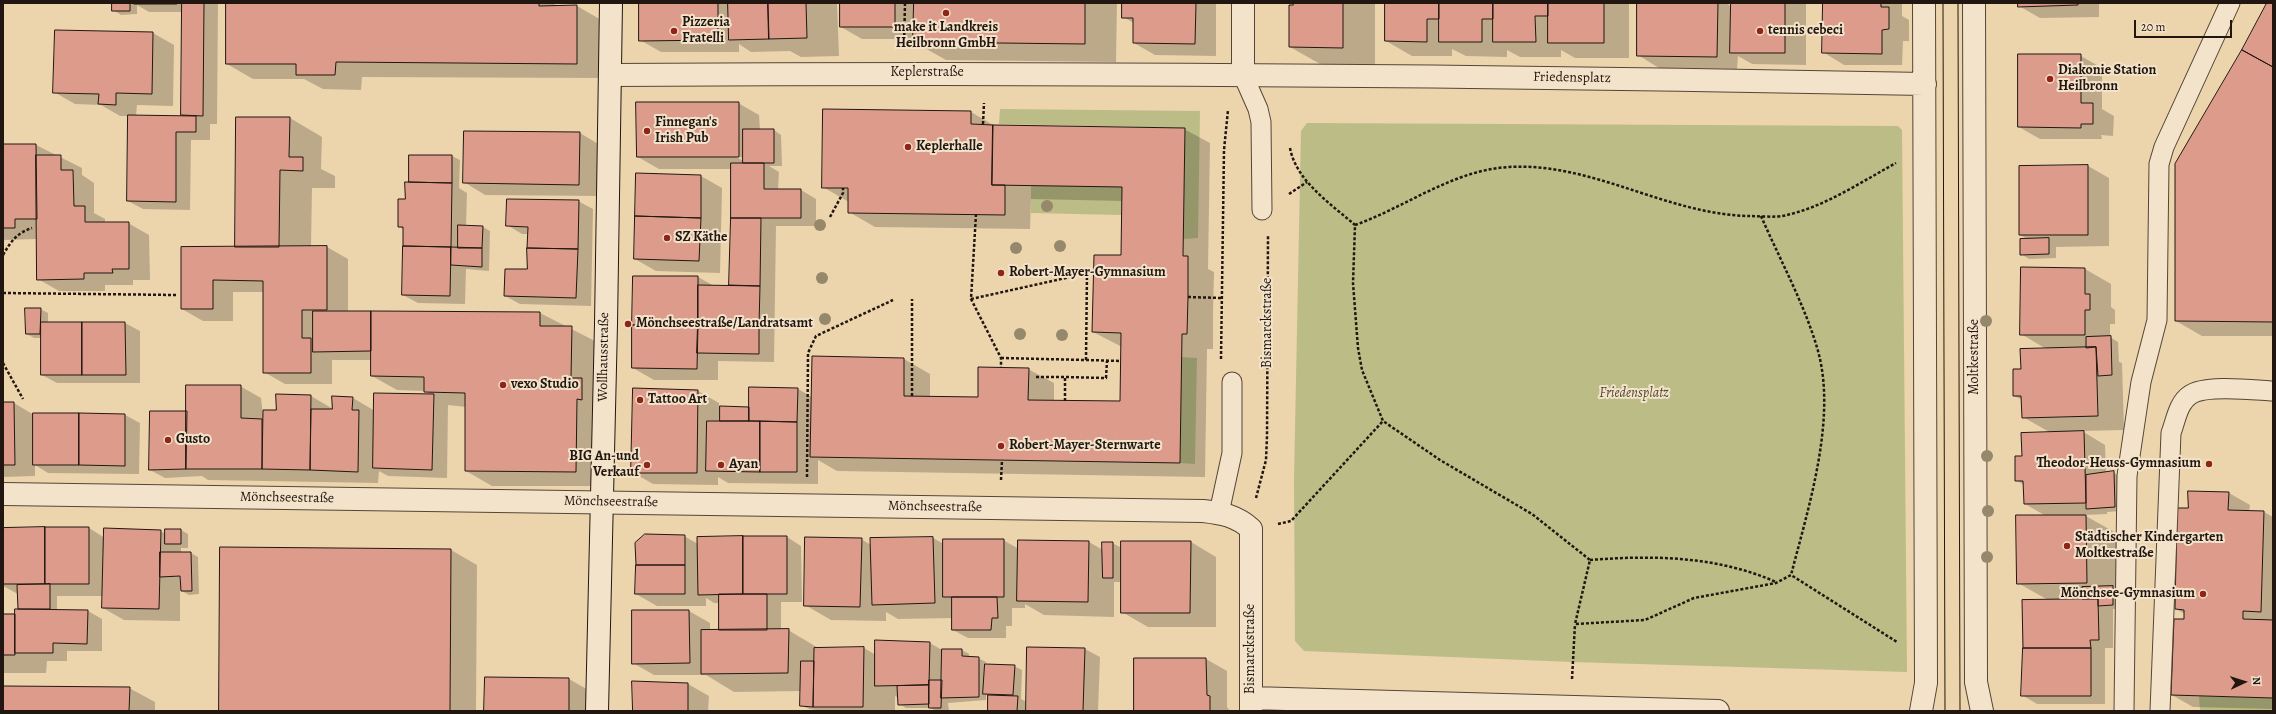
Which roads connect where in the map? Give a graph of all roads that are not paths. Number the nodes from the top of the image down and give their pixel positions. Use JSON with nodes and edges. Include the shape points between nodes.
{"nodes":[{"id":1,"x":611,"y":3,"type":"edge"},
{"id":2,"x":1243,"y":3,"type":"edge"},
{"id":3,"x":1924,"y":3,"type":"edge"},
{"id":4,"x":1974,"y":3,"type":"edge"},
{"id":5,"x":2230,"y":3,"type":"edge"},
{"id":6,"x":611,"y":75,"type":"junction"},
{"id":7,"x":1242,"y":75,"type":"junction"},
{"id":8,"x":1925,"y":84,"type":"junction"},
{"id":9,"x":1262,"y":210,"type":"dead end"},
{"id":10,"x":1232,"y":382,"type":"dead end"},
{"id":11,"x":2273,"y":391,"type":"edge"},
{"id":12,"x":3,"y":494,"type":"edge"},
{"id":13,"x":602,"y":502,"type":"junction"},
{"id":14,"x":1219,"y":513,"type":"junction"},
{"id":15,"x":1251,"y":705,"type":"edge"},
{"id":16,"x":597,"y":711,"type":"edge"},
{"id":17,"x":1718,"y":711,"type":"edge"},
{"id":18,"x":1921,"y":711,"type":"edge"},
{"id":19,"x":1982,"y":711,"type":"edge"},
{"id":20,"x":2124,"y":711,"type":"edge"},
{"id":21,"x":2160,"y":711,"type":"edge"}],
"edges":[{"from":1,"to":6,"type":"street","name":"Wollhausstraße"},
{"from":2,"to":7,"type":"street"},
{"from":3,"to":8,"type":"street"},
{"from":4,"to":19,"type":"street","name":"Moltkestraße","via":[[1976,682]]},
{"from":5,"to":20,"type":"lane","via":[[2164,147],[2159,164],[2157,320],[2141,382],[2126,476]]},
{"from":6,"to":7,"type":"street","name":"Keplerstraße"},
{"from":6,"to":13,"type":"street","name":"Wollhausstraße"},
{"from":7,"to":8,"type":"street","name":"Friedensplatz"},
{"from":7,"to":9,"type":"lane","via":[[1258,109],[1261,122]]},
{"from":8,"to":18,"type":"street","via":[[1926,683]]},
{"from":10,"to":14,"type":"lane","via":[[1232,452]]},
{"from":11,"to":21,"type":"lane","via":[[2205,390],[2190,394],[2180,406],[2171,433]]},
{"from":12,"to":13,"type":"street","name":"Mönchseestraße"},
{"from":13,"to":14,"type":"street","name":"Mönchseestraße"},
{"from":13,"to":16,"type":"street","name":"Wollhausstraße"},
{"from":14,"to":15,"type":"street","name":"Bismarckstraße","via":[[1246,524]]},
{"from":15,"to":17,"type":"street"}]}
